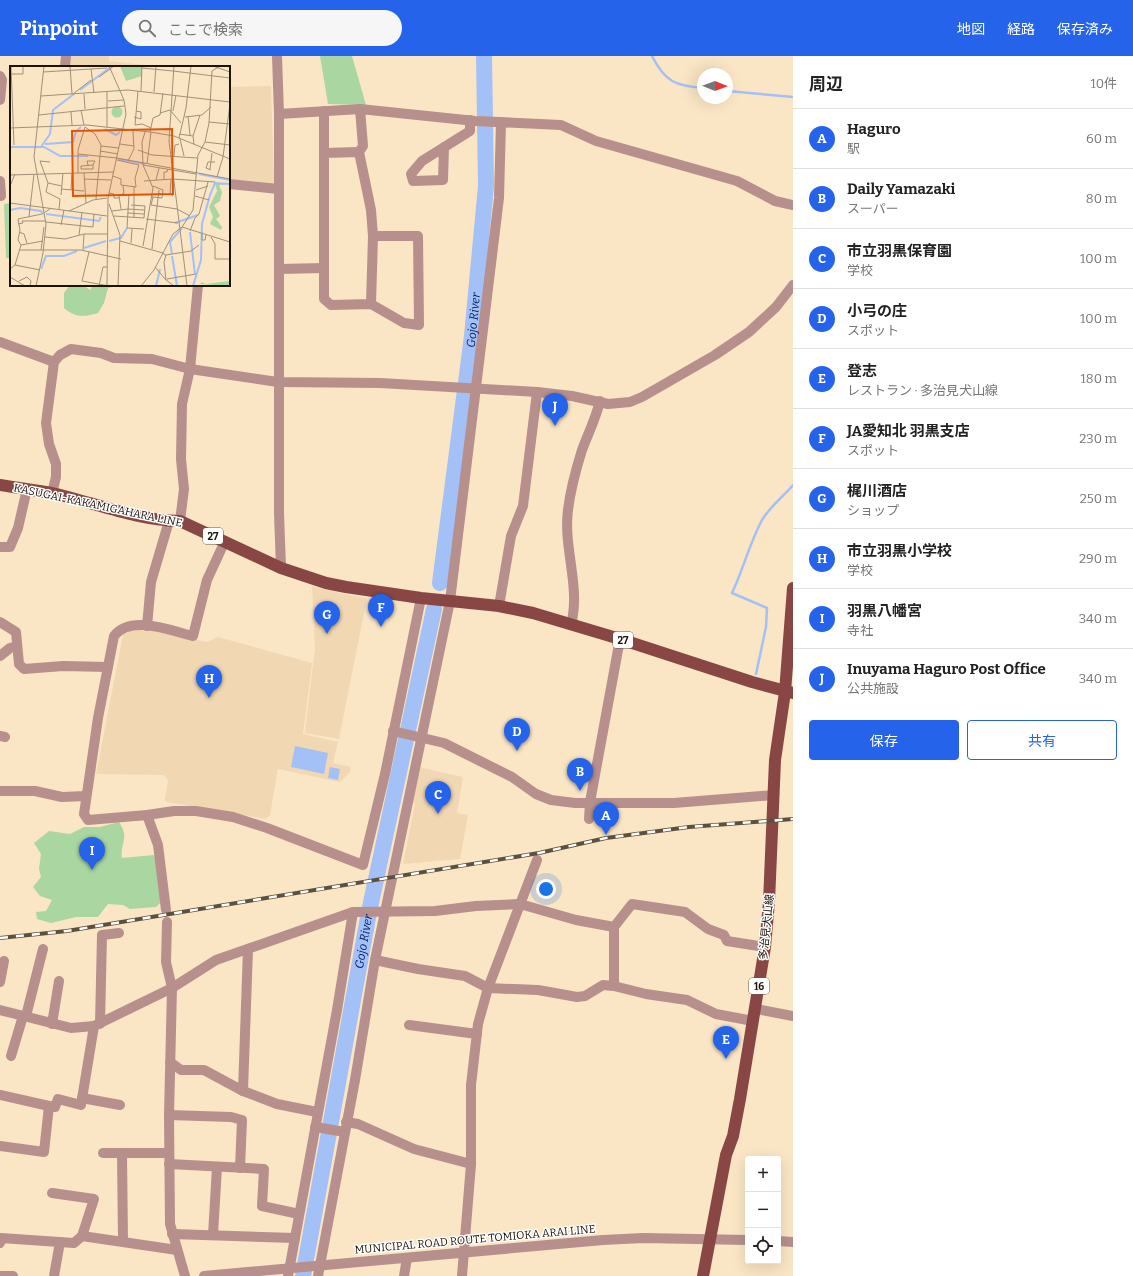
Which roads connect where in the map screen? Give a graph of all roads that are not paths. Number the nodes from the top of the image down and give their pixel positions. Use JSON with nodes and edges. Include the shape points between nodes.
{"nodes":[{"id":1,"x":66,"y":56,"type":"edge"},
{"id":2,"x":277,"y":56,"type":"edge"},
{"id":3,"x":65,"y":66,"type":"edge"},
{"id":4,"x":0,"y":76,"type":"edge"},
{"id":5,"x":0,"y":100,"type":"edge"},
{"id":6,"x":360,"y":109,"type":"junction"},
{"id":7,"x":324,"y":111,"type":"junction"},
{"id":8,"x":279,"y":114,"type":"junction"},
{"id":9,"x":472,"y":121,"type":"junction"},
{"id":10,"x":497,"y":122,"type":"junction"},
{"id":11,"x":444,"y":148,"type":"dead end"},
{"id":12,"x":359,"y":152,"type":"junction"},
{"id":13,"x":324,"y":153,"type":"junction"},
{"id":14,"x":0,"y":181,"type":"edge"},
{"id":15,"x":230,"y":184,"type":"edge"},
{"id":16,"x":278,"y":189,"type":"junction"},
{"id":17,"x":4,"y":196,"type":"edge"},
{"id":18,"x":793,"y":205,"type":"edge"},
{"id":19,"x":373,"y":236,"type":"junction"},
{"id":20,"x":324,"y":268,"type":"junction"},
{"id":21,"x":279,"y":269,"type":"junction"},
{"id":22,"x":793,"y":285,"type":"edge"},
{"id":23,"x":198,"y":286,"type":"edge"},
{"id":24,"x":371,"y":304,"type":"junction"},
{"id":25,"x":0,"y":342,"type":"edge"},
{"id":26,"x":54,"y":362,"type":"junction"},
{"id":27,"x":190,"y":369,"type":"junction"},
{"id":28,"x":278,"y":382,"type":"junction"},
{"id":29,"x":476,"y":389,"type":"junction"},
{"id":30,"x":537,"y":392,"type":"junction"},
{"id":31,"x":600,"y":401,"type":"junction"},
{"id":32,"x":0,"y":485,"type":"edge"},
{"id":33,"x":27,"y":489,"type":"junction"},
{"id":34,"x":52,"y":493,"type":"junction"},
{"id":35,"x":175,"y":521,"type":"junction"},
{"id":36,"x":225,"y":541,"type":"junction"},
{"id":37,"x":0,"y":547,"type":"edge"},
{"id":38,"x":281,"y":568,"type":"junction"},
{"id":39,"x":793,"y":588,"type":"edge"},
{"id":40,"x":421,"y":598,"type":"junction"},
{"id":41,"x":450,"y":601,"type":"junction"},
{"id":42,"x":499,"y":606,"type":"junction"},
{"id":43,"x":0,"y":622,"type":"edge"},
{"id":44,"x":571,"y":625,"type":"junction"},
{"id":45,"x":147,"y":626,"type":"junction"},
{"id":46,"x":620,"y":639,"type":"junction"},
{"id":47,"x":17,"y":646,"type":"junction"},
{"id":48,"x":0,"y":656,"type":"edge"},
{"id":49,"x":108,"y":667,"type":"junction"},
{"id":50,"x":789,"y":693,"type":"edge"},
{"id":51,"x":393,"y":731,"type":"junction"},
{"id":52,"x":420,"y":737,"type":"junction"},
{"id":53,"x":0,"y":791,"type":"edge"},
{"id":54,"x":774,"y":795,"type":"junction"},
{"id":55,"x":86,"y":796,"type":"junction"},
{"id":56,"x":590,"y":802,"type":"junction"},
{"id":57,"x":147,"y":816,"type":"junction"},
{"id":58,"x":589,"y":819,"type":"dead end"},
{"id":59,"x":537,"y":860,"type":"dead end"},
{"id":60,"x":520,"y":904,"type":"junction"},
{"id":61,"x":166,"y":910,"type":"dead end"},
{"id":62,"x":355,"y":911,"type":"junction"},
{"id":63,"x":383,"y":912,"type":"junction"},
{"id":64,"x":167,"y":922,"type":"dead end"},
{"id":65,"x":614,"y":927,"type":"junction"},
{"id":66,"x":119,"y":933,"type":"dead end"},
{"id":67,"x":765,"y":947,"type":"junction"},
{"id":68,"x":248,"y":948,"type":"junction"},
{"id":69,"x":43,"y":949,"type":"dead end"},
{"id":70,"x":375,"y":960,"type":"junction"},
{"id":71,"x":4,"y":962,"type":"dead end"},
{"id":72,"x":59,"y":981,"type":"dead end"},
{"id":73,"x":0,"y":982,"type":"edge"},
{"id":74,"x":614,"y":986,"type":"junction"},
{"id":75,"x":172,"y":988,"type":"junction"},
{"id":76,"x":488,"y":988,"type":"junction"},
{"id":77,"x":756,"y":1009,"type":"junction"},
{"id":78,"x":0,"y":1010,"type":"edge"},
{"id":79,"x":25,"y":1016,"type":"junction"},
{"id":80,"x":793,"y":1016,"type":"edge"},
{"id":81,"x":754,"y":1022,"type":"junction"},
{"id":82,"x":52,"y":1024,"type":"junction"},
{"id":83,"x":97,"y":1025,"type":"junction"},
{"id":84,"x":410,"y":1025,"type":"dead end"},
{"id":85,"x":477,"y":1034,"type":"junction"},
{"id":86,"x":12,"y":1056,"type":"dead end"},
{"id":87,"x":170,"y":1062,"type":"junction"},
{"id":88,"x":243,"y":1091,"type":"junction"},
{"id":89,"x":0,"y":1096,"type":"edge"},
{"id":90,"x":82,"y":1098,"type":"junction"},
{"id":91,"x":120,"y":1105,"type":"dead end"},
{"id":92,"x":50,"y":1106,"type":"junction"},
{"id":93,"x":317,"y":1112,"type":"junction"},
{"id":94,"x":169,"y":1116,"type":"junction"},
{"id":95,"x":315,"y":1127,"type":"junction"},
{"id":96,"x":345,"y":1127,"type":"junction"},
{"id":97,"x":0,"y":1146,"type":"edge"},
{"id":98,"x":103,"y":1153,"type":"dead end"},
{"id":99,"x":168,"y":1153,"type":"junction"},
{"id":100,"x":122,"y":1154,"type":"junction"},
{"id":101,"x":169,"y":1164,"type":"junction"},
{"id":102,"x":471,"y":1164,"type":"junction"},
{"id":103,"x":217,"y":1167,"type":"junction"},
{"id":104,"x":240,"y":1168,"type":"junction"},
{"id":105,"x":52,"y":1193,"type":"dead end"},
{"id":106,"x":299,"y":1214,"type":"junction"},
{"id":107,"x":172,"y":1234,"type":"junction"},
{"id":108,"x":213,"y":1235,"type":"junction"},
{"id":109,"x":82,"y":1236,"type":"junction"},
{"id":110,"x":294,"y":1238,"type":"junction"},
{"id":111,"x":710,"y":1239,"type":"junction"},
{"id":112,"x":745,"y":1240,"type":"edge"},
{"id":113,"x":781,"y":1241,"type":"edge"},
{"id":114,"x":60,"y":1242,"type":"junction"},
{"id":115,"x":123,"y":1242,"type":"junction"},
{"id":116,"x":793,"y":1242,"type":"edge"},
{"id":117,"x":0,"y":1243,"type":"edge"},
{"id":118,"x":177,"y":1250,"type":"junction"},
{"id":119,"x":464,"y":1253,"type":"junction"},
{"id":120,"x":407,"y":1258,"type":"junction"},
{"id":121,"x":320,"y":1265,"type":"junction"},
{"id":122,"x":288,"y":1272,"type":"edge"},
{"id":123,"x":0,"y":1276,"type":"edge"},
{"id":124,"x":13,"y":1276,"type":"edge"},
{"id":125,"x":54,"y":1276,"type":"edge"},
{"id":126,"x":185,"y":1276,"type":"edge"},
{"id":127,"x":204,"y":1276,"type":"edge"},
{"id":128,"x":318,"y":1276,"type":"edge"},
{"id":129,"x":404,"y":1276,"type":"edge"},
{"id":130,"x":462,"y":1276,"type":"edge"},
{"id":131,"x":703,"y":1276,"type":"edge"}],
"edges":[{"from":1,"to":3,"type":"street"},
{"from":2,"to":8,"type":"street"},
{"from":4,"to":5,"type":"street"},
{"from":6,"to":7,"type":"street"},
{"from":6,"to":9,"type":"street"},
{"from":6,"to":12,"type":"street","via":[[363,146]]},
{"from":7,"to":8,"type":"street"},
{"from":7,"to":13,"type":"street"},
{"from":8,"to":16,"type":"street"},
{"from":9,"to":10,"type":"street"},
{"from":9,"to":11,"type":"street","via":[[470,131]]},
{"from":10,"to":18,"type":"street","via":[[561,126],[596,141],[737,181],[775,201]]},
{"from":10,"to":29,"type":"street","via":[[500,198]]},
{"from":12,"to":13,"type":"street"},
{"from":12,"to":19,"type":"street","via":[[371,210]]},
{"from":13,"to":20,"type":"street"},
{"from":14,"to":17,"type":"street"},
{"from":15,"to":16,"type":"street"},
{"from":16,"to":21,"type":"street"},
{"from":19,"to":24,"type":"street"},
{"from":19,"to":24,"type":"street","via":[[418,236],[419,325],[404,323]]},
{"from":20,"to":21,"type":"street"},
{"from":20,"to":24,"type":"street","via":[[324,299],[331,305]]},
{"from":21,"to":28,"type":"street"},
{"from":22,"to":31,"type":"street","via":[[776,307],[749,332],[710,358],[636,400],[616,404]]},
{"from":23,"to":27,"type":"street"},
{"from":25,"to":26,"type":"street"},
{"from":26,"to":27,"type":"street","via":[[60,355],[71,350],[101,353],[114,358],[152,359]]},
{"from":26,"to":34,"type":"street","via":[[46,423],[49,444],[56,464]]},
{"from":27,"to":28,"type":"street"},
{"from":27,"to":35,"type":"street","via":[[182,404],[181,460],[184,489]]},
{"from":28,"to":29,"type":"street","via":[[380,383]]},
{"from":28,"to":38,"type":"street"},
{"from":29,"to":30,"type":"street"},
{"from":29,"to":41,"type":"street"},
{"from":30,"to":31,"type":"street"},
{"from":30,"to":42,"type":"street","via":[[523,506],[512,536]]},
{"from":31,"to":44,"type":"street","via":[[581,454],[568,509],[567,525],[574,598]]},
{"from":32,"to":33,"type":"main road","name":"KASUGAI-KAKAMIGAHARA LINE","number":"27"},
{"from":33,"to":34,"type":"main road","name":"KASUGAI-KAKAMIGAHARA LINE","number":"27"},
{"from":33,"to":37,"type":"street","via":[[18,528],[10,547]]},
{"from":34,"to":35,"type":"main road","name":"KASUGAI-KAKAMIGAHARA LINE","number":"27","via":[[111,509]]},
{"from":35,"to":36,"type":"main road","name":"KASUGAI-KAKAMIGAHARA LINE","number":"27"},
{"from":35,"to":45,"type":"street","via":[[151,582]]},
{"from":36,"to":38,"type":"main road","name":"KASUGAI-KAKAMIGAHARA LINE","number":"27"},
{"from":36,"to":45,"type":"street","via":[[207,580],[193,636]]},
{"from":38,"to":40,"type":"main road","name":"KASUGAI-KAKAMIGAHARA LINE","number":"27","via":[[346,588]]},
{"from":39,"to":50,"type":"main road","name":"多治見犬山線"},
{"from":40,"to":41,"type":"main road","name":"KASUGAI-KAKAMIGAHARA LINE","number":"27"},
{"from":40,"to":51,"type":"street"},
{"from":41,"to":42,"type":"main road","name":"KASUGAI-KAKAMIGAHARA LINE","number":"27"},
{"from":41,"to":52,"type":"street"},
{"from":42,"to":44,"type":"main road","name":"KASUGAI-KAKAMIGAHARA LINE","number":"27"},
{"from":43,"to":47,"type":"street","via":[[16,632]]},
{"from":44,"to":46,"type":"main road","name":"KASUGAI-KAKAMIGAHARA LINE","number":"27"},
{"from":45,"to":49,"type":"street","via":[[137,625],[119,630],[114,636]]},
{"from":46,"to":50,"type":"main road","name":"KASUGAI-KAKAMIGAHARA LINE","number":"27"},
{"from":46,"to":56,"type":"street"},
{"from":47,"to":48,"type":"street"},
{"from":47,"to":49,"type":"street","via":[[19,664],[24,669],[63,666]]},
{"from":49,"to":55,"type":"street"},
{"from":50,"to":54,"type":"main road","name":"多治見犬山線","number":"16","via":[[775,760]]},
{"from":51,"to":52,"type":"street"},
{"from":51,"to":57,"type":"street","via":[[363,865],[233,817],[189,811]]},
{"from":52,"to":56,"type":"street","via":[[444,743],[469,755],[551,800]]},
{"from":52,"to":63,"type":"street"},
{"from":53,"to":55,"type":"street","via":[[36,791],[62,798]]},
{"from":54,"to":56,"type":"street","via":[[674,803]]},
{"from":54,"to":67,"type":"main road","name":"多治見犬山線","number":"16"},
{"from":55,"to":57,"type":"street","via":[[84,814],[88,820]]},
{"from":56,"to":58,"type":"street"},
{"from":57,"to":61,"type":"street","via":[[158,845]]},
{"from":59,"to":60,"type":"street"},
{"from":60,"to":63,"type":"street","via":[[435,911]]},
{"from":60,"to":65,"type":"street","via":[[576,920]]},
{"from":60,"to":76,"type":"street"},
{"from":62,"to":63,"type":"street"},
{"from":62,"to":68,"type":"street"},
{"from":62,"to":93,"type":"street"},
{"from":63,"to":70,"type":"street"},
{"from":64,"to":75,"type":"street","via":[[166,962]]},
{"from":65,"to":67,"type":"street","via":[[632,904],[635,904],[685,912],[708,929],[724,935],[727,940]]},
{"from":65,"to":74,"type":"street"},
{"from":66,"to":83,"type":"street","via":[[102,935]]},
{"from":67,"to":77,"type":"main road","name":"多治見犬山線","number":"16"},
{"from":68,"to":75,"type":"street","via":[[216,960]]},
{"from":68,"to":88,"type":"street"},
{"from":69,"to":79,"type":"street"},
{"from":70,"to":76,"type":"street","via":[[465,976]]},
{"from":70,"to":96,"type":"street"},
{"from":71,"to":73,"type":"street"},
{"from":72,"to":82,"type":"street"},
{"from":74,"to":76,"type":"street","via":[[603,985],[585,996],[577,997],[538,990]]},
{"from":74,"to":81,"type":"street","via":[[687,1000],[716,1014]]},
{"from":75,"to":83,"type":"street"},
{"from":75,"to":87,"type":"street"},
{"from":76,"to":85,"type":"street"},
{"from":77,"to":80,"type":"street"},
{"from":77,"to":81,"type":"main road","name":"多治見犬山線","number":"16"},
{"from":78,"to":79,"type":"street"},
{"from":79,"to":82,"type":"street"},
{"from":79,"to":86,"type":"street"},
{"from":81,"to":111,"type":"main road","name":"多治見犬山線","number":"16","via":[[733,1136],[726,1155]]},
{"from":82,"to":83,"type":"street","via":[[71,1028]]},
{"from":83,"to":90,"type":"street"},
{"from":84,"to":85,"type":"street"},
{"from":85,"to":102,"type":"street","via":[[471,1085]]},
{"from":87,"to":88,"type":"street","via":[[181,1070],[204,1070]]},
{"from":87,"to":94,"type":"street"},
{"from":88,"to":93,"type":"street","via":[[277,1104]]},
{"from":89,"to":92,"type":"street"},
{"from":90,"to":91,"type":"street"},
{"from":90,"to":92,"type":"street","via":[[81,1105],[58,1100],[54,1108]]},
{"from":92,"to":97,"type":"street","via":[[44,1152]]},
{"from":93,"to":95,"type":"street"},
{"from":94,"to":99,"type":"street"},
{"from":94,"to":104,"type":"street","via":[[231,1117],[242,1120]]},
{"from":95,"to":96,"type":"street"},
{"from":95,"to":106,"type":"street"},
{"from":96,"to":102,"type":"street","via":[[358,1124],[414,1149]]},
{"from":96,"to":121,"type":"street"},
{"from":98,"to":100,"type":"street"},
{"from":99,"to":100,"type":"street"},
{"from":99,"to":101,"type":"street"},
{"from":100,"to":115,"type":"street"},
{"from":101,"to":103,"type":"street"},
{"from":101,"to":107,"type":"street"},
{"from":102,"to":119,"type":"street"},
{"from":103,"to":104,"type":"street"},
{"from":103,"to":108,"type":"street"},
{"from":104,"to":106,"type":"street","via":[[264,1169],[262,1206]]},
{"from":105,"to":109,"type":"street","via":[[94,1199]]},
{"from":106,"to":110,"type":"street"},
{"from":107,"to":108,"type":"street"},
{"from":107,"to":118,"type":"street"},
{"from":108,"to":110,"type":"street"},
{"from":109,"to":114,"type":"street","via":[[74,1243]]},
{"from":109,"to":115,"type":"street"},
{"from":110,"to":122,"type":"street"},
{"from":111,"to":112,"type":"street","name":"MUNICIPAL ROAD ROUTE TOMIOKA ARAI LINE"},
{"from":111,"to":119,"type":"street","name":"MUNICIPAL ROAD ROUTE TOMIOKA ARAI LINE","via":[[623,1239]]},
{"from":111,"to":131,"type":"main road","name":"多治見犬山線","number":"16"},
{"from":113,"to":116,"type":"street"},
{"from":114,"to":117,"type":"street","via":[[0,1238]]},
{"from":114,"to":125,"type":"street"},
{"from":115,"to":118,"type":"street"},
{"from":118,"to":126,"type":"street"},
{"from":119,"to":120,"type":"street","name":"MUNICIPAL ROAD ROUTE TOMIOKA ARAI LINE"},
{"from":119,"to":130,"type":"street"},
{"from":120,"to":121,"type":"street","name":"MUNICIPAL ROAD ROUTE TOMIOKA ARAI LINE"},
{"from":120,"to":129,"type":"street"},
{"from":121,"to":122,"type":"street","name":"MUNICIPAL ROAD ROUTE TOMIOKA ARAI LINE"},
{"from":121,"to":128,"type":"street"},
{"from":122,"to":127,"type":"street","name":"MUNICIPAL ROAD ROUTE TOMIOKA ARAI LINE"},
{"from":123,"to":124,"type":"street"}]}
